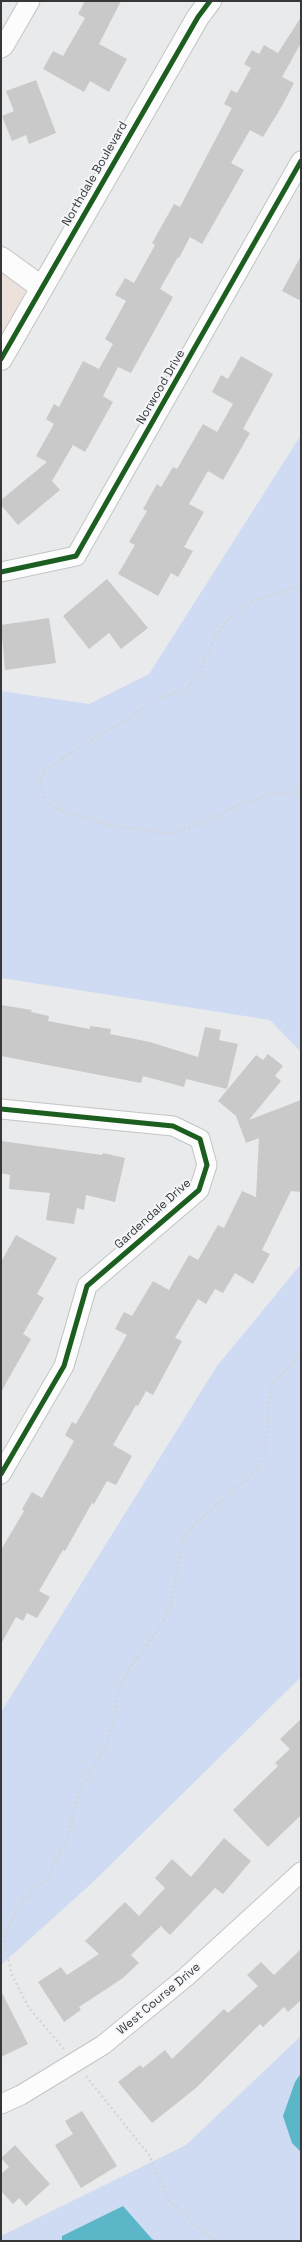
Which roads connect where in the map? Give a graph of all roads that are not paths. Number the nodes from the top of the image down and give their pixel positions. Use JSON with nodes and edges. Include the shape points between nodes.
{"nodes":[{"id":1,"x":30,"y":1,"type":"edge"},
{"id":2,"x":210,"y":1,"type":"edge"},
{"id":3,"x":1,"y":48,"type":"edge"},
{"id":4,"x":301,"y":161,"type":"edge"},
{"id":5,"x":1,"y":258,"type":"edge"},
{"id":6,"x":41,"y":287,"type":"junction"},
{"id":7,"x":1,"y":359,"type":"edge"},
{"id":8,"x":1,"y":572,"type":"edge"},
{"id":9,"x":1,"y":1109,"type":"edge"},
{"id":10,"x":1,"y":1474,"type":"edge"},
{"id":11,"x":301,"y":1872,"type":"edge"},
{"id":12,"x":1,"y":2104,"type":"edge"}],
"edges":[{"from":1,"to":3,"type":"street"},
{"from":2,"to":6,"type":"street","name":"Northdale Boulevard"},
{"from":4,"to":8,"type":"street","name":"Norwood Drive","via":[[76,556]]},
{"from":5,"to":6,"type":"street"},
{"from":6,"to":7,"type":"street","name":"Northdale Boulevard"},
{"from":9,"to":10,"type":"street","name":"Gardendale Drive","via":[[173,1126],[200,1139],[207,1165],[199,1190],[87,1286],[64,1366]]},
{"from":11,"to":12,"type":"street","name":"West Course Drive","via":[[186,1977],[103,2045],[21,2095]]}]}
